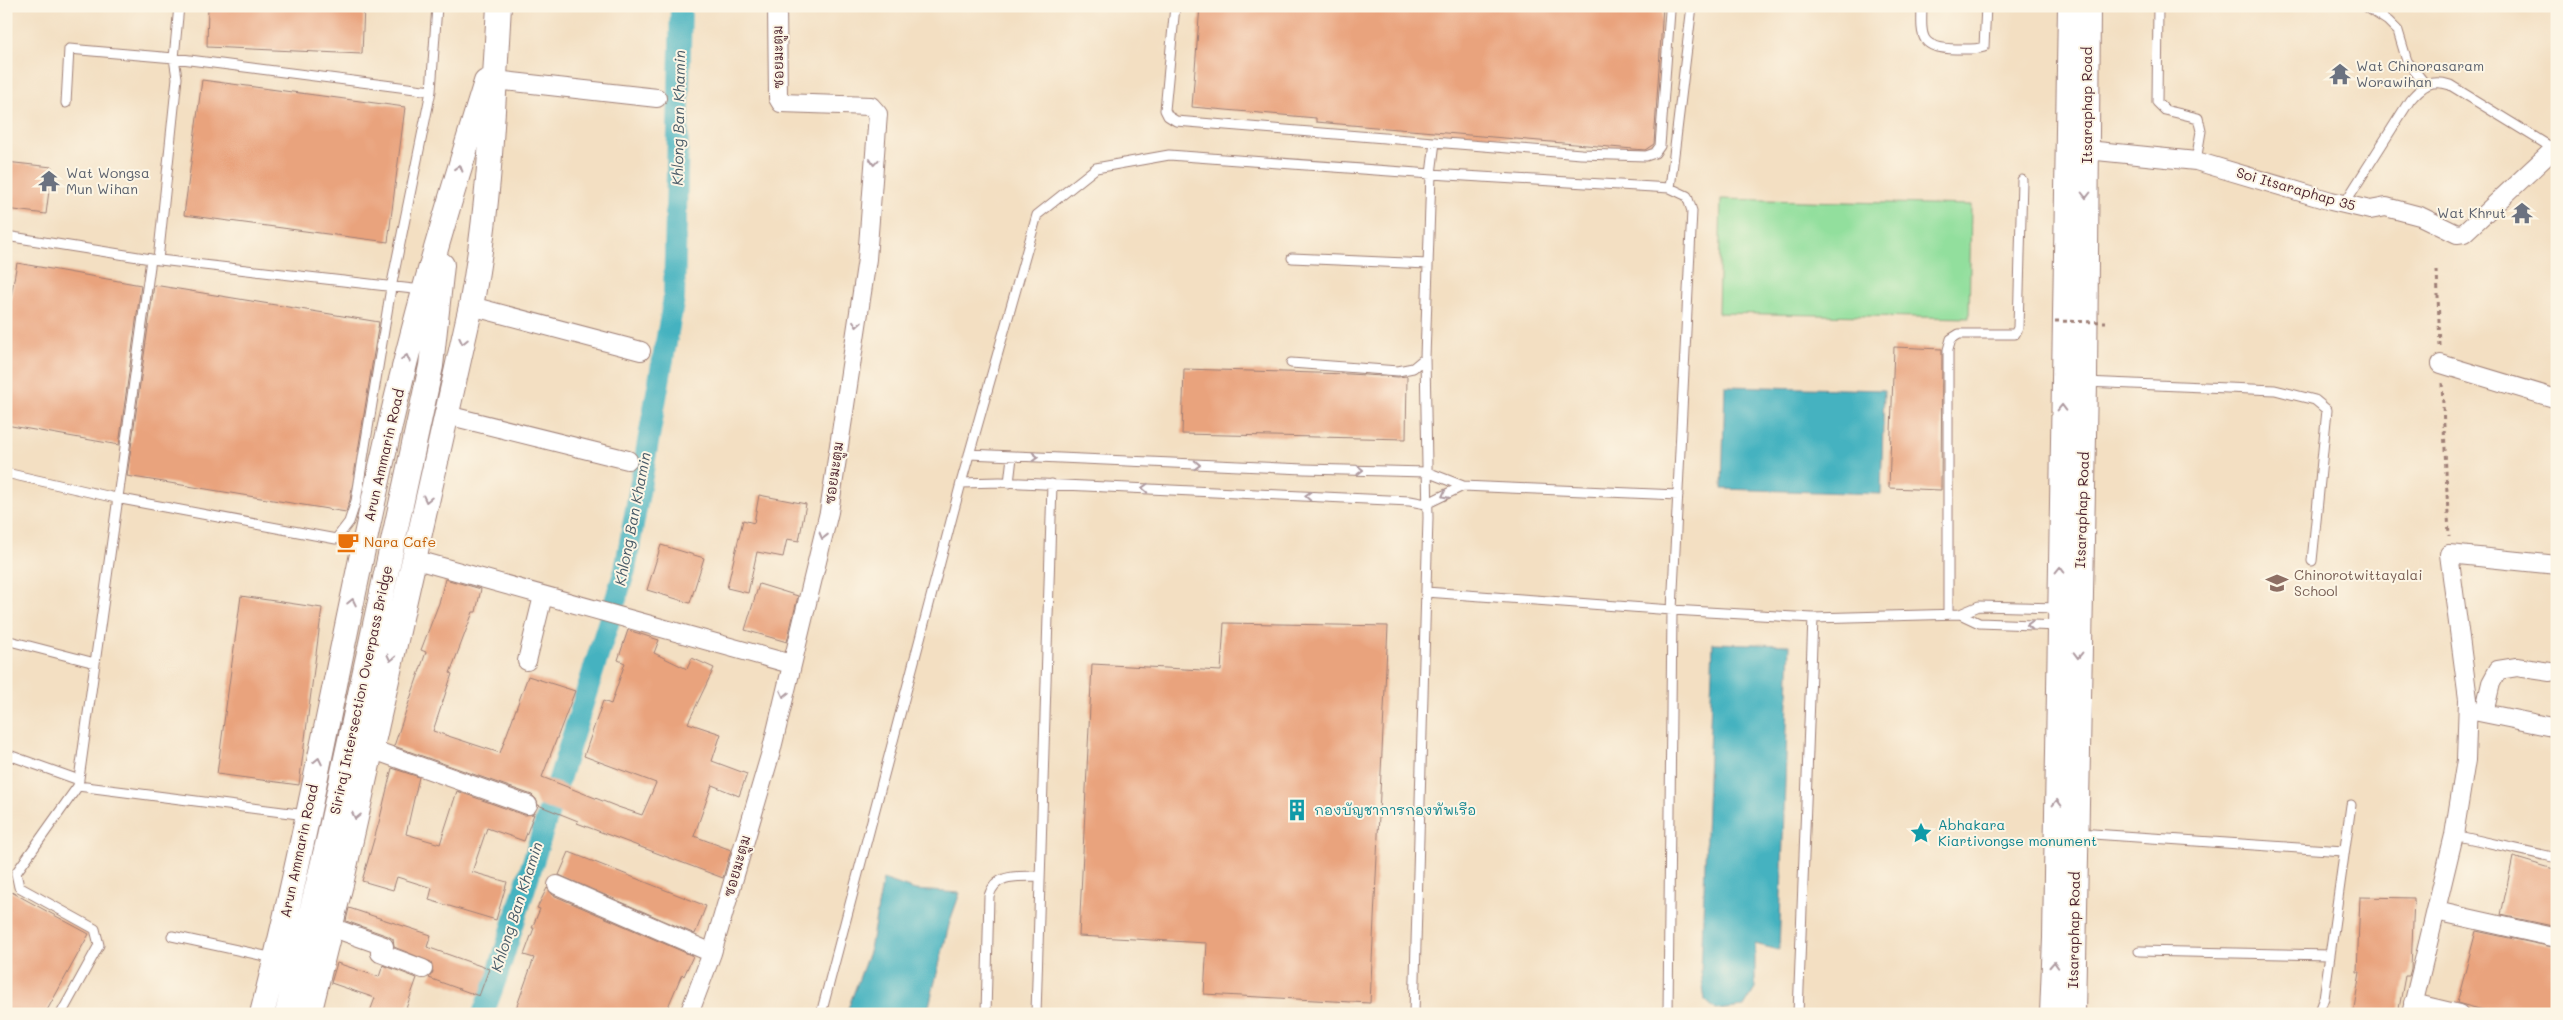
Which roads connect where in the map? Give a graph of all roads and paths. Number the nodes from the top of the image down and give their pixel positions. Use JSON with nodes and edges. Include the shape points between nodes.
{"nodes":[{"id":1,"x":179,"y":6,"type":"edge"},
{"id":2,"x":437,"y":6,"type":"edge"},
{"id":3,"x":499,"y":6,"type":"edge"},
{"id":4,"x":777,"y":6,"type":"edge"},
{"id":5,"x":1175,"y":6,"type":"edge"},
{"id":6,"x":1669,"y":6,"type":"edge"},
{"id":7,"x":1692,"y":6,"type":"edge"},
{"id":8,"x":1922,"y":6,"type":"edge"},
{"id":9,"x":1986,"y":6,"type":"edge"},
{"id":10,"x":2070,"y":6,"type":"edge"},
{"id":11,"x":2088,"y":6,"type":"edge"},
{"id":12,"x":2158,"y":6,"type":"edge"},
{"id":13,"x":2365,"y":6,"type":"edge"},
{"id":14,"x":497,"y":49,"type":"junction"},
{"id":15,"x":174,"y":58,"type":"junction"},
{"id":16,"x":495,"y":80,"type":"junction"},
{"id":17,"x":2425,"y":84,"type":"junction"},
{"id":18,"x":431,"y":92,"type":"junction"},
{"id":19,"x":657,"y":98,"type":"dead end"},
{"id":20,"x":66,"y":103,"type":"dead end"},
{"id":21,"x":1435,"y":142,"type":"junction"},
{"id":22,"x":2087,"y":150,"type":"junction"},
{"id":23,"x":2555,"y":150,"type":"edge"},
{"id":24,"x":2196,"y":162,"type":"junction"},
{"id":25,"x":1431,"y":174,"type":"junction"},
{"id":26,"x":2022,"y":180,"type":"dead end"},
{"id":27,"x":1670,"y":188,"type":"junction"},
{"id":28,"x":2340,"y":202,"type":"junction"},
{"id":29,"x":448,"y":204,"type":"junction"},
{"id":30,"x":486,"y":213,"type":"junction"},
{"id":31,"x":6,"y":236,"type":"edge"},
{"id":32,"x":1292,"y":258,"type":"dead end"},
{"id":33,"x":155,"y":259,"type":"junction"},
{"id":34,"x":1428,"y":264,"type":"junction"},
{"id":35,"x":2437,"y":270,"type":"dead end"},
{"id":36,"x":391,"y":288,"type":"junction"},
{"id":37,"x":423,"y":290,"type":"junction"},
{"id":38,"x":471,"y":306,"type":"junction"},
{"id":39,"x":2055,"y":321,"type":"dead end"},
{"id":40,"x":2106,"y":322,"type":"dead end"},
{"id":41,"x":642,"y":351,"type":"dead end"},
{"id":42,"x":1425,"y":358,"type":"junction"},
{"id":43,"x":1291,"y":362,"type":"dead end"},
{"id":44,"x":2441,"y":364,"type":"junction"},
{"id":45,"x":431,"y":366,"type":"junction"},
{"id":46,"x":2085,"y":382,"type":"junction"},
{"id":47,"x":2557,"y":398,"type":"edge"},
{"id":48,"x":446,"y":415,"type":"junction"},
{"id":49,"x":969,"y":454,"type":"junction"},
{"id":50,"x":1012,"y":456,"type":"junction"},
{"id":51,"x":628,"y":460,"type":"dead end"},
{"id":52,"x":1427,"y":472,"type":"junction"},
{"id":53,"x":6,"y":473,"type":"edge"},
{"id":54,"x":961,"y":483,"type":"junction"},
{"id":55,"x":1009,"y":483,"type":"junction"},
{"id":56,"x":1052,"y":484,"type":"junction"},
{"id":57,"x":1463,"y":486,"type":"junction"},
{"id":58,"x":1678,"y":495,"type":"junction"},
{"id":59,"x":116,"y":498,"type":"junction"},
{"id":60,"x":1426,"y":504,"type":"junction"},
{"id":61,"x":2450,"y":554,"type":"junction"},
{"id":62,"x":413,"y":559,"type":"junction"},
{"id":63,"x":2312,"y":561,"type":"dead end"},
{"id":64,"x":2557,"y":565,"type":"edge"},
{"id":65,"x":1426,"y":592,"type":"junction"},
{"id":66,"x":543,"y":596,"type":"junction"},
{"id":67,"x":1672,"y":610,"type":"junction"},
{"id":68,"x":1948,"y":614,"type":"junction"},
{"id":69,"x":1960,"y":614,"type":"junction"},
{"id":70,"x":2069,"y":617,"type":"junction"},
{"id":71,"x":1813,"y":618,"type":"junction"},
{"id":72,"x":6,"y":640,"type":"edge"},
{"id":73,"x":526,"y":660,"type":"dead end"},
{"id":74,"x":95,"y":663,"type":"junction"},
{"id":75,"x":791,"y":664,"type":"junction"},
{"id":76,"x":2550,"y":672,"type":"dead end"},
{"id":77,"x":2476,"y":712,"type":"junction"},
{"id":78,"x":2557,"y":728,"type":"edge"},
{"id":79,"x":371,"y":749,"type":"junction"},
{"id":80,"x":6,"y":754,"type":"edge"},
{"id":81,"x":78,"y":783,"type":"junction"},
{"id":82,"x":528,"y":805,"type":"dead end"},
{"id":83,"x":2351,"y":805,"type":"dead end"},
{"id":84,"x":306,"y":815,"type":"junction"},
{"id":85,"x":2075,"y":833,"type":"junction"},
{"id":86,"x":2454,"y":834,"type":"junction"},
{"id":87,"x":2344,"y":851,"type":"junction"},
{"id":88,"x":2557,"y":858,"type":"edge"},
{"id":89,"x":11,"y":873,"type":"edge"},
{"id":90,"x":1040,"y":876,"type":"junction"},
{"id":91,"x":557,"y":885,"type":"dead end"},
{"id":92,"x":2436,"y":911,"type":"junction"},
{"id":93,"x":331,"y":927,"type":"junction"},
{"id":94,"x":172,"y":936,"type":"dead end"},
{"id":95,"x":2557,"y":938,"type":"edge"},
{"id":96,"x":2139,"y":952,"type":"dead end"},
{"id":97,"x":712,"y":953,"type":"junction"},
{"id":98,"x":2330,"y":955,"type":"junction"},
{"id":99,"x":276,"y":958,"type":"junction"},
{"id":100,"x":423,"y":969,"type":"dead end"},
{"id":101,"x":2412,"y":1008,"type":"edge"},
{"id":102,"x":61,"y":1014,"type":"edge"},
{"id":103,"x":262,"y":1014,"type":"edge"},
{"id":104,"x":287,"y":1014,"type":"edge"},
{"id":105,"x":309,"y":1014,"type":"edge"},
{"id":106,"x":688,"y":1014,"type":"edge"},
{"id":107,"x":821,"y":1014,"type":"edge"},
{"id":108,"x":986,"y":1014,"type":"edge"},
{"id":109,"x":1036,"y":1014,"type":"edge"},
{"id":110,"x":1414,"y":1014,"type":"edge"},
{"id":111,"x":1668,"y":1014,"type":"edge"},
{"id":112,"x":1798,"y":1014,"type":"edge"},
{"id":113,"x":2052,"y":1014,"type":"edge"},
{"id":114,"x":2073,"y":1014,"type":"edge"},
{"id":115,"x":2318,"y":1014,"type":"edge"},
{"id":116,"x":2459,"y":1014,"type":"edge"}],
"edges":[{"from":1,"to":15,"type":"lane"},
{"from":2,"to":18,"type":"lane"},
{"from":3,"to":14,"type":"main road","name":"Arun Ammarin Road"},
{"from":4,"to":75,"type":"street","name":"ซอยมะตูม","one_way":true,"via":[[778,98],[781,103],[871,106],[878,114],[866,259],[830,503]]},
{"from":5,"to":21,"type":"lane","via":[[1165,110],[1176,121]]},
{"from":6,"to":21,"type":"lane","via":[[1660,146],[1655,153],[1646,156],[1580,154]]},
{"from":7,"to":27,"type":"lane"},
{"from":8,"to":9,"type":"lane","via":[[1925,41],[1936,48],[1954,49],[1984,47]]},
{"from":70,"to":10,"type":"main road","one_way":true},
{"from":11,"to":22,"type":"main road","name":"Itsaraphap Road"},
{"from":12,"to":24,"type":"lane","via":[[2157,102],[2165,110],[2198,118],[2201,131]]},
{"from":13,"to":17,"type":"lane","via":[[2398,31],[2407,61]]},
{"from":14,"to":16,"type":"main road","name":"Arun Ammarin Road"},
{"from":29,"to":14,"type":"main road","name":"Arun Ammarin Road","one_way":true},
{"from":15,"to":18,"type":"lane"},
{"from":15,"to":20,"type":"lane","via":[[69,49]]},
{"from":15,"to":33,"type":"lane","via":[[177,78]]},
{"from":16,"to":19,"type":"street"},
{"from":16,"to":30,"type":"main road","name":"Arun Ammarin Road"},
{"from":17,"to":23,"type":"lane","via":[[2450,85]]},
{"from":17,"to":28,"type":"lane","via":[[2390,129],[2348,198]]},
{"from":18,"to":36,"type":"lane"},
{"from":21,"to":25,"type":"lane"},
{"from":22,"to":24,"type":"street","name":"Soi Itsaraphap 35"},
{"from":22,"to":46,"type":"main road","name":"Itsaraphap Road","one_way":true},
{"from":23,"to":28,"type":"street","name":"Soi Itsaraphap 35","via":[[2464,233],[2457,234],[2420,216],[2386,207],[2370,210]]},
{"from":24,"to":28,"type":"street","name":"Soi Itsaraphap 35"},
{"from":25,"to":27,"type":"lane"},
{"from":25,"to":34,"type":"lane"},
{"from":25,"to":49,"type":"lane","via":[[1169,155],[1096,168],[1037,215]]},
{"from":26,"to":68,"type":"lane","via":[[2018,328],[2015,334],[1959,334],[1951,339],[1948,350]]},
{"from":27,"to":58,"type":"lane","via":[[1686,196],[1692,211]]},
{"from":29,"to":37,"type":"main road","name":"Arun Ammarin Road"},
{"from":29,"to":45,"type":"main road","name":"Siriraj Intersection Overpass Bridge"},
{"from":30,"to":38,"type":"main road","name":"Arun Ammarin Road"},
{"from":30,"to":45,"type":"main road","name":"Siriraj Intersection Overpass Bridge"},
{"from":31,"to":33,"type":"lane"},
{"from":32,"to":34,"type":"lane"},
{"from":33,"to":36,"type":"lane"},
{"from":33,"to":59,"type":"lane"},
{"from":34,"to":42,"type":"lane"},
{"from":35,"to":44,"type":"path"},
{"from":36,"to":37,"type":"lane"},
{"from":36,"to":59,"type":"lane","via":[[356,501],[349,522],[336,539]]},
{"from":84,"to":37,"type":"main road","name":"Arun Ammarin Road","one_way":true,"via":[[386,444]]},
{"from":38,"to":41,"type":"street"},
{"from":38,"to":48,"type":"main road","name":"Arun Ammarin Road","one_way":true},
{"from":39,"to":40,"type":"path","bridge":true},
{"from":42,"to":43,"type":"lane","via":[[1413,368],[1398,371]]},
{"from":42,"to":52,"type":"lane"},
{"from":44,"to":47,"type":"street"},
{"from":44,"to":61,"type":"path"},
{"from":45,"to":104,"type":"main road","name":"Siriraj Intersection Overpass Bridge","via":[[329,837]]},
{"from":46,"to":63,"type":"lane","via":[[2275,390],[2315,400],[2327,410]]},
{"from":46,"to":70,"type":"main road","name":"Itsaraphap Road"},
{"from":48,"to":51,"type":"street"},
{"from":48,"to":62,"type":"main road","name":"Arun Ammarin Road","one_way":true},
{"from":49,"to":50,"type":"lane"},
{"from":49,"to":54,"type":"lane"},
{"from":50,"to":52,"type":"lane","one_way":true},
{"from":50,"to":55,"type":"lane"},
{"from":52,"to":57,"type":"lane"},
{"from":52,"to":60,"type":"lane"},
{"from":53,"to":59,"type":"lane"},
{"from":54,"to":55,"type":"lane"},
{"from":54,"to":107,"type":"lane"},
{"from":55,"to":56,"type":"lane"},
{"from":60,"to":56,"type":"lane","one_way":true},
{"from":56,"to":90,"type":"lane"},
{"from":57,"to":58,"type":"lane"},
{"from":57,"to":60,"type":"lane","one_way":true},
{"from":58,"to":67,"type":"lane"},
{"from":59,"to":74,"type":"lane"},
{"from":60,"to":65,"type":"lane"},
{"from":61,"to":64,"type":"street"},
{"from":61,"to":77,"type":"street"},
{"from":62,"to":66,"type":"street"},
{"from":62,"to":79,"type":"main road","name":"Arun Ammarin Road","one_way":true},
{"from":65,"to":67,"type":"lane"},
{"from":65,"to":110,"type":"lane"},
{"from":66,"to":73,"type":"street"},
{"from":66,"to":75,"type":"street"},
{"from":67,"to":71,"type":"lane"},
{"from":67,"to":111,"type":"lane"},
{"from":68,"to":69,"type":"lane"},
{"from":68,"to":71,"type":"lane"},
{"from":69,"to":70,"type":"lane","via":[[1979,606]]},
{"from":70,"to":69,"type":"lane","one_way":true,"via":[[1978,623]]},
{"from":70,"to":85,"type":"main road","name":"Itsaraphap Road","one_way":true},
{"from":113,"to":70,"type":"main road","one_way":true},
{"from":71,"to":112,"type":"lane"},
{"from":72,"to":74,"type":"lane"},
{"from":74,"to":81,"type":"lane"},
{"from":75,"to":97,"type":"street","name":"ซอยมะตูม","one_way":true,"via":[[771,752]]},
{"from":76,"to":77,"type":"street","via":[[2517,667],[2498,670]]},
{"from":77,"to":78,"type":"street"},
{"from":77,"to":86,"type":"street"},
{"from":79,"to":82,"type":"street"},
{"from":79,"to":93,"type":"main road","name":"Arun Ammarin Road","one_way":true},
{"from":80,"to":81,"type":"lane"},
{"from":81,"to":84,"type":"lane"},
{"from":81,"to":89,"type":"lane"},
{"from":83,"to":87,"type":"lane"},
{"from":84,"to":99,"type":"main road","name":"Arun Ammarin Road"},
{"from":85,"to":87,"type":"lane"},
{"from":85,"to":114,"type":"main road","name":"Itsaraphap Road"},
{"from":86,"to":88,"type":"lane"},
{"from":86,"to":92,"type":"street"},
{"from":87,"to":98,"type":"lane"},
{"from":89,"to":102,"type":"lane","via":[[19,887],[95,929],[99,945]]},
{"from":90,"to":108,"type":"lane","via":[[1002,878],[992,887],[989,896]]},
{"from":90,"to":109,"type":"lane"},
{"from":91,"to":97,"type":"street"},
{"from":92,"to":95,"type":"street"},
{"from":92,"to":101,"type":"street"},
{"from":93,"to":100,"type":"street","via":[[384,946],[380,953]]},
{"from":93,"to":105,"type":"main road","name":"Arun Ammarin Road"},
{"from":94,"to":99,"type":"lane"},
{"from":96,"to":98,"type":"lane"},
{"from":97,"to":106,"type":"street","name":"ซอยมะตูม"},
{"from":98,"to":115,"type":"lane","via":[[2324,998]]},
{"from":99,"to":103,"type":"main road","name":"Arun Ammarin Road"},
{"from":101,"to":116,"type":"street"}]}
